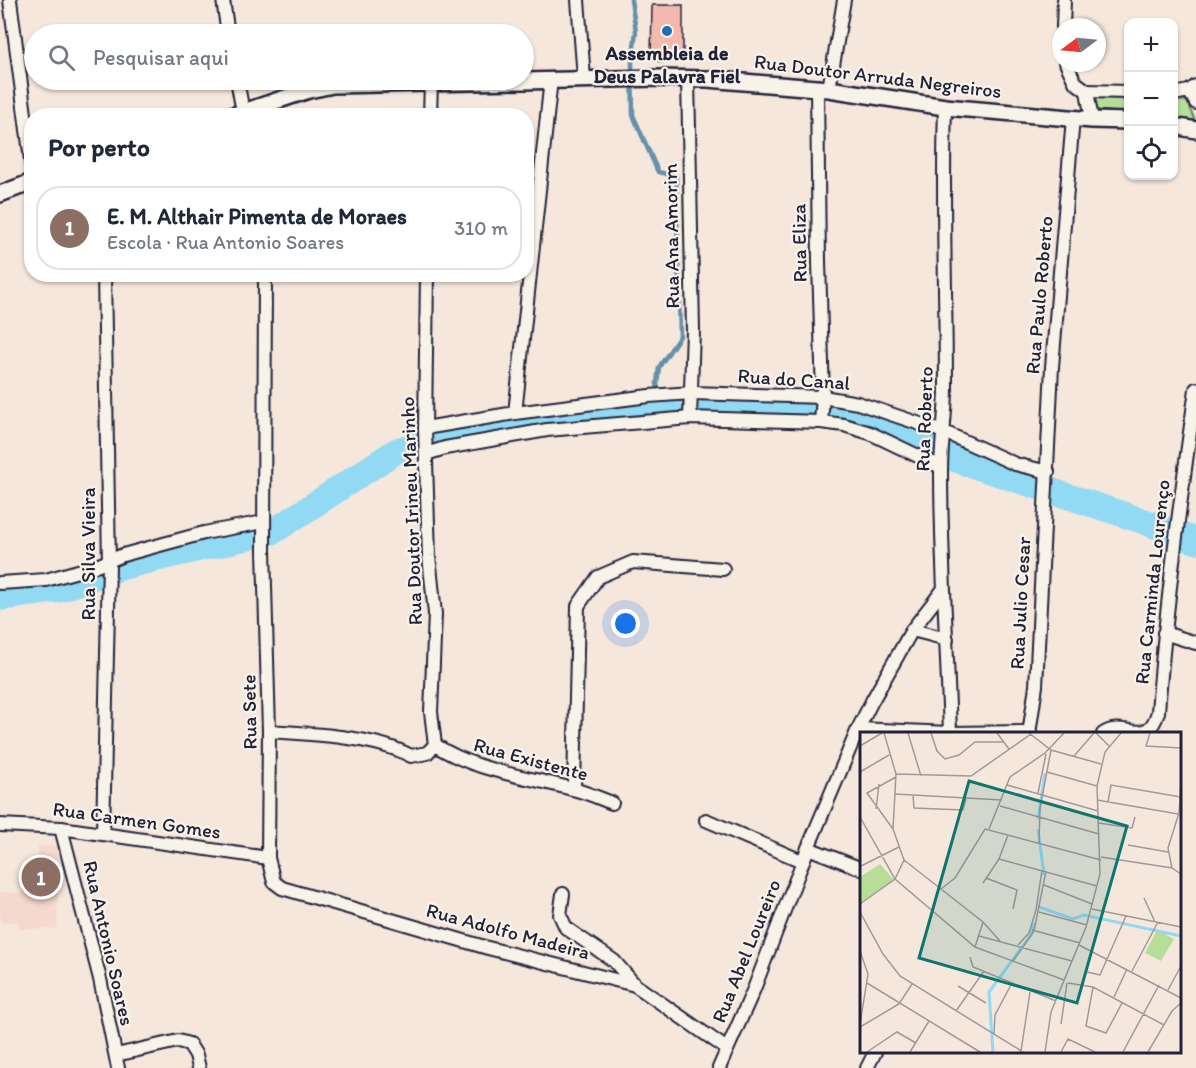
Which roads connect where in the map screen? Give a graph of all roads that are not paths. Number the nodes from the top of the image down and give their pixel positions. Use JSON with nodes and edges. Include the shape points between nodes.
{"nodes":[{"id":1,"x":10,"y":0,"type":"edge"},
{"id":2,"x":223,"y":0,"type":"edge"},
{"id":3,"x":578,"y":0,"type":"edge"},
{"id":4,"x":844,"y":0,"type":"edge"},
{"id":5,"x":1064,"y":0,"type":"edge"},
{"id":6,"x":1063,"y":18,"type":"edge"},
{"id":7,"x":227,"y":24,"type":"edge"},
{"id":8,"x":1070,"y":72,"type":"edge"},
{"id":9,"x":584,"y":78,"type":"junction"},
{"id":10,"x":688,"y":78,"type":"junction"},
{"id":11,"x":534,"y":79,"type":"edge"},
{"id":12,"x":551,"y":79,"type":"junction"},
{"id":13,"x":823,"y":88,"type":"junction"},
{"id":14,"x":1192,"y":88,"type":"edge"},
{"id":15,"x":237,"y":90,"type":"edge"},
{"id":16,"x":309,"y":90,"type":"edge"},
{"id":17,"x":431,"y":90,"type":"edge"},
{"id":18,"x":1087,"y":91,"type":"junction"},
{"id":19,"x":1124,"y":92,"type":"edge"},
{"id":20,"x":1196,"y":103,"type":"edge"},
{"id":21,"x":945,"y":107,"type":"junction"},
{"id":22,"x":24,"y":108,"type":"edge"},
{"id":23,"x":237,"y":108,"type":"edge"},
{"id":24,"x":268,"y":108,"type":"edge"},
{"id":25,"x":430,"y":108,"type":"edge"},
{"id":26,"x":1073,"y":118,"type":"junction"},
{"id":27,"x":1092,"y":120,"type":"junction"},
{"id":28,"x":1124,"y":121,"type":"edge"},
{"id":29,"x":1178,"y":127,"type":"edge"},
{"id":30,"x":1196,"y":130,"type":"edge"},
{"id":31,"x":24,"y":185,"type":"edge"},
{"id":32,"x":0,"y":194,"type":"edge"},
{"id":33,"x":534,"y":237,"type":"edge"},
{"id":34,"x":104,"y":282,"type":"edge"},
{"id":35,"x":265,"y":282,"type":"edge"},
{"id":36,"x":427,"y":282,"type":"edge"},
{"id":37,"x":529,"y":282,"type":"edge"},
{"id":38,"x":1196,"y":389,"type":"edge"},
{"id":39,"x":692,"y":393,"type":"junction"},
{"id":40,"x":823,"y":398,"type":"junction"},
{"id":41,"x":515,"y":413,"type":"junction"},
{"id":42,"x":690,"y":417,"type":"junction"},
{"id":43,"x":821,"y":419,"type":"junction"},
{"id":44,"x":425,"y":429,"type":"junction"},
{"id":45,"x":944,"y":434,"type":"junction"},
{"id":46,"x":1192,"y":439,"type":"edge"},
{"id":47,"x":426,"y":453,"type":"junction"},
{"id":48,"x":941,"y":464,"type":"junction"},
{"id":49,"x":1047,"y":473,"type":"junction"},
{"id":50,"x":264,"y":524,"type":"junction"},
{"id":51,"x":109,"y":562,"type":"junction"},
{"id":52,"x":723,"y":569,"type":"dead end"},
{"id":53,"x":0,"y":583,"type":"edge"},
{"id":54,"x":943,"y":590,"type":"junction"},
{"id":55,"x":912,"y":630,"type":"junction"},
{"id":56,"x":1164,"y":633,"type":"junction"},
{"id":57,"x":947,"y":639,"type":"junction"},
{"id":58,"x":1196,"y":644,"type":"edge"},
{"id":59,"x":858,"y":729,"type":"junction"},
{"id":60,"x":269,"y":731,"type":"junction"},
{"id":61,"x":927,"y":732,"type":"edge"},
{"id":62,"x":950,"y":732,"type":"edge"},
{"id":63,"x":1030,"y":732,"type":"edge"},
{"id":64,"x":1107,"y":732,"type":"edge"},
{"id":65,"x":1139,"y":732,"type":"edge"},
{"id":66,"x":1139,"y":732,"type":"edge"},
{"id":67,"x":435,"y":745,"type":"junction"},
{"id":68,"x":574,"y":789,"type":"junction"},
{"id":69,"x":612,"y":803,"type":"dead end"},
{"id":70,"x":706,"y":820,"type":"dead end"},
{"id":71,"x":0,"y":825,"type":"edge"},
{"id":72,"x":61,"y":828,"type":"junction"},
{"id":73,"x":104,"y":834,"type":"junction"},
{"id":74,"x":808,"y":848,"type":"junction"},
{"id":75,"x":268,"y":858,"type":"junction"},
{"id":76,"x":802,"y":861,"type":"junction"},
{"id":77,"x":860,"y":869,"type":"edge"},
{"id":78,"x":271,"y":874,"type":"joint"},
{"id":79,"x":563,"y":894,"type":"dead end"},
{"id":80,"x":635,"y":985,"type":"junction"},
{"id":81,"x":727,"y":1049,"type":"junction"},
{"id":82,"x":874,"y":1053,"type":"edge"},
{"id":83,"x":117,"y":1062,"type":"edge"},
{"id":84,"x":198,"y":1068,"type":"edge"},
{"id":85,"x":719,"y":1068,"type":"edge"},
{"id":86,"x":867,"y":1068,"type":"edge"}],
"edges":[{"from":1,"to":22,"type":"street"},
{"from":2,"to":7,"type":"street"},
{"from":3,"to":9,"type":"street"},
{"from":4,"to":13,"type":"street","name":"Rua Eliza"},
{"from":5,"to":6,"type":"street"},
{"from":8,"to":18,"type":"street","via":[[1075,82]]},
{"from":9,"to":10,"type":"street","name":"Rua Doutor Arruda Negreiros"},
{"from":9,"to":12,"type":"street","name":"Rua Doutor Arruda Negreiros"},
{"from":10,"to":13,"type":"street","name":"Rua Doutor Arruda Negreiros"},
{"from":10,"to":39,"type":"street","name":"Rua Ana Amorim"},
{"from":11,"to":12,"type":"street","name":"Rua Doutor Arruda Negreiros"},
{"from":12,"to":33,"type":"street"},
{"from":13,"to":21,"type":"street","name":"Rua Doutor Arruda Negreiros"},
{"from":13,"to":40,"type":"street","name":"Rua Eliza","via":[[819,262]]},
{"from":14,"to":20,"type":"street"},
{"from":15,"to":23,"type":"street"},
{"from":16,"to":24,"type":"street","name":"Rua Doutor Arruda Negreiros"},
{"from":17,"to":25,"type":"street"},
{"from":18,"to":19,"type":"street"},
{"from":18,"to":27,"type":"street"},
{"from":21,"to":26,"type":"street","name":"Rua Doutor Arruda Negreiros"},
{"from":21,"to":45,"type":"street","name":"Rua Roberto"},
{"from":26,"to":27,"type":"street","name":"Rua Doutor Arruda Negreiros"},
{"from":26,"to":49,"type":"street","name":"Rua Paulo Roberto"},
{"from":27,"to":28,"type":"street","name":"Rua Doutor Arruda Negreiros"},
{"from":29,"to":30,"type":"street"},
{"from":31,"to":32,"type":"street"},
{"from":34,"to":51,"type":"street","name":"Rua Silva Vieira"},
{"from":35,"to":50,"type":"street"},
{"from":36,"to":44,"type":"street","name":"Rua Doutor Irineu Marinho"},
{"from":37,"to":41,"type":"street"},
{"from":38,"to":46,"type":"street","name":"Rua Carminda Lourenço"},
{"from":39,"to":40,"type":"street","name":"Rua do Canal"},
{"from":39,"to":41,"type":"street","name":"Rua do Canal"},
{"from":39,"to":42,"type":"street","name":"Rua Ana Amorim"},
{"from":40,"to":43,"type":"street","name":"Rua Eliza"},
{"from":40,"to":45,"type":"street","name":"Rua do Canal","via":[[858,403]]},
{"from":41,"to":44,"type":"street","name":"Rua do Canal"},
{"from":42,"to":43,"type":"street"},
{"from":42,"to":47,"type":"street","via":[[547,430]]},
{"from":43,"to":48,"type":"street","via":[[870,434]]},
{"from":44,"to":47,"type":"street","name":"Rua Doutor Irineu Marinho"},
{"from":45,"to":48,"type":"street","name":"Rua Roberto"},
{"from":45,"to":49,"type":"street","name":"Rua do Canal"},
{"from":46,"to":56,"type":"street","name":"Rua Carminda Lourenço","via":[[1177,520]]},
{"from":47,"to":67,"type":"street","name":"Rua Doutor Irineu Marinho","via":[[435,614],[431,712]]},
{"from":48,"to":54,"type":"street","name":"Rua Roberto"},
{"from":49,"to":63,"type":"street","name":"Rua Julio Cesar"},
{"from":50,"to":51,"type":"street","via":[[204,533]]},
{"from":50,"to":60,"type":"street","name":"Rua Sete"},
{"from":51,"to":53,"type":"street","via":[[46,580]]},
{"from":51,"to":73,"type":"street","name":"Rua Silva Vieira"},
{"from":52,"to":68,"type":"street","via":[[633,562],[598,577],[578,606]]},
{"from":54,"to":55,"type":"street","name":"Rua Abel Loureiro"},
{"from":54,"to":57,"type":"street","name":"Rua Roberto"},
{"from":55,"to":57,"type":"street"},
{"from":55,"to":59,"type":"street","name":"Rua Abel Loureiro"},
{"from":56,"to":58,"type":"street"},
{"from":56,"to":66,"type":"street","name":"Rua Carminda Lourenço","via":[[1158,712],[1149,730]]},
{"from":57,"to":62,"type":"street","name":"Rua Roberto"},
{"from":59,"to":61,"type":"street"},
{"from":59,"to":74,"type":"street","name":"Rua Abel Loureiro"},
{"from":60,"to":67,"type":"street","via":[[349,738],[397,748],[411,756],[427,753]]},
{"from":60,"to":75,"type":"street","name":"Rua Sete"},
{"from":64,"to":65,"type":"street","name":"Rua Carminda Lourenço","via":[[1115,729]]},
{"from":67,"to":68,"type":"street","name":"Rua Existente","via":[[467,762]]},
{"from":68,"to":69,"type":"street","name":"Rua Existente"},
{"from":70,"to":76,"type":"street"},
{"from":71,"to":72,"type":"street","name":"Rua Carmen Gomes"},
{"from":72,"to":73,"type":"street","name":"Rua Carmen Gomes"},
{"from":72,"to":83,"type":"street","name":"Rua Antonio Soares"},
{"from":73,"to":75,"type":"street","name":"Rua Carmen Gomes"},
{"from":74,"to":76,"type":"street","name":"Rua Abel Loureiro"},
{"from":74,"to":77,"type":"street"},
{"from":75,"to":78,"type":"street","name":"Rua Sete"},
{"from":76,"to":81,"type":"street","name":"Rua Abel Loureiro"},
{"from":78,"to":80,"type":"street","name":"Rua Adolfo Madeira","via":[[282,888],[488,948]]},
{"from":79,"to":80,"type":"street","via":[[560,915],[566,928],[614,961]]},
{"from":80,"to":81,"type":"street","name":"Rua Adolfo Madeira"},
{"from":81,"to":85,"type":"street","name":"Rua Abel Loureiro"},
{"from":82,"to":86,"type":"street"},
{"from":83,"to":84,"type":"street","via":[[178,1041],[189,1044]]}]}
